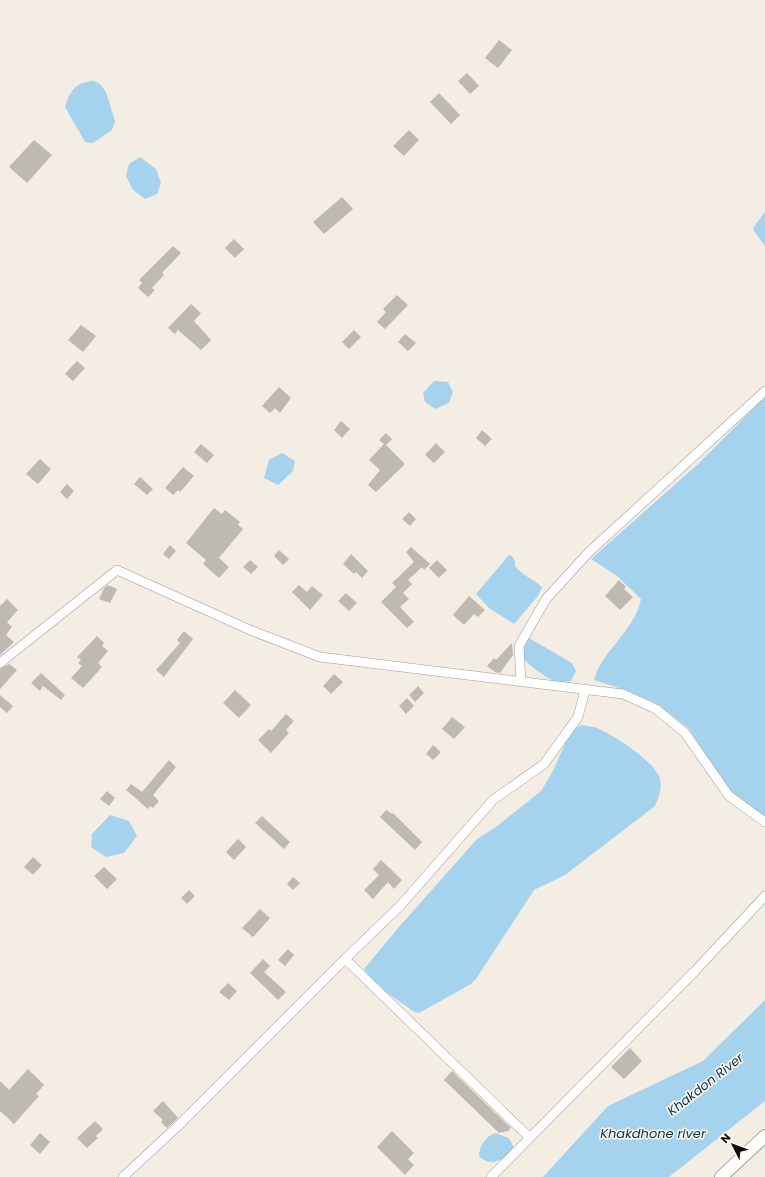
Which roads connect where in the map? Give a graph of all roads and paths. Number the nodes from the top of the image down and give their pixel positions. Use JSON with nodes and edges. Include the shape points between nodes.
{"nodes":[{"id":1,"x":765,"y":391,"type":"edge"},
{"id":2,"x":0,"y":663,"type":"edge"},
{"id":3,"x":521,"y":682,"type":"junction"},
{"id":4,"x":585,"y":690,"type":"junction"},
{"id":5,"x":765,"y":822,"type":"edge"},
{"id":6,"x":765,"y":896,"type":"edge"},
{"id":7,"x":345,"y":959,"type":"junction"},
{"id":8,"x":765,"y":1136,"type":"edge"},
{"id":9,"x":529,"y":1137,"type":"junction"},
{"id":10,"x":123,"y":1177,"type":"edge"},
{"id":11,"x":491,"y":1177,"type":"edge"},
{"id":12,"x":721,"y":1177,"type":"edge"}],
"edges":[{"from":1,"to":3,"type":"street","via":[[589,552],[546,599],[520,646]]},
{"from":2,"to":3,"type":"street","via":[[117,570],[250,630],[320,657]]},
{"from":3,"to":4,"type":"street"},
{"from":4,"to":5,"type":"street","via":[[623,694],[656,709],[685,733],[729,796]]},
{"from":4,"to":7,"type":"street","via":[[578,717],[544,764],[493,800],[400,906]]},
{"from":6,"to":9,"type":"street","via":[[695,971]]},
{"from":7,"to":9,"type":"street"},
{"from":7,"to":10,"type":"street","via":[[180,1124]]},
{"from":8,"to":12,"type":"street"},
{"from":9,"to":11,"type":"street"}]}
